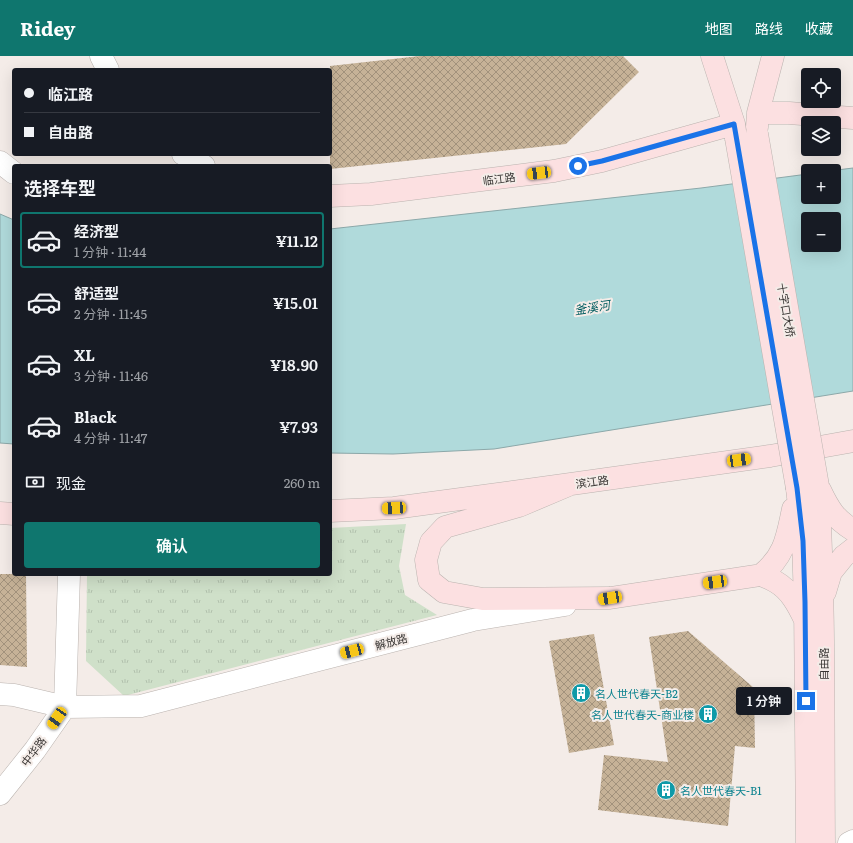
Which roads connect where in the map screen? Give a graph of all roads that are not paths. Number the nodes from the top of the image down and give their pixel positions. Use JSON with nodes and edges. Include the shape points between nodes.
{"nodes":[{"id":1,"x":101,"y":56,"type":"edge"},
{"id":2,"x":712,"y":56,"type":"edge"},
{"id":3,"x":773,"y":56,"type":"edge"},
{"id":4,"x":107,"y":68,"type":"edge"},
{"id":5,"x":853,"y":118,"type":"edge"},
{"id":6,"x":746,"y":127,"type":"junction"},
{"id":7,"x":187,"y":156,"type":"edge"},
{"id":8,"x":0,"y":162,"type":"edge"},
{"id":9,"x":201,"y":164,"type":"edge"},
{"id":10,"x":12,"y":171,"type":"edge"},
{"id":11,"x":332,"y":196,"type":"edge"},
{"id":12,"x":853,"y":441,"type":"edge"},
{"id":13,"x":571,"y":484,"type":"junction"},
{"id":14,"x":807,"y":487,"type":"junction"},
{"id":15,"x":332,"y":511,"type":"edge"},
{"id":16,"x":0,"y":513,"type":"edge"},
{"id":17,"x":12,"y":514,"type":"edge"},
{"id":18,"x":853,"y":530,"type":"edge"},
{"id":19,"x":853,"y":549,"type":"edge"},
{"id":20,"x":761,"y":575,"type":"junction"},
{"id":21,"x":69,"y":576,"type":"edge"},
{"id":22,"x":610,"y":598,"type":"junction"},
{"id":23,"x":822,"y":602,"type":"junction"},
{"id":24,"x":806,"y":622,"type":"junction"},
{"id":25,"x":0,"y":694,"type":"edge"},
{"id":26,"x":65,"y":707,"type":"junction"},
{"id":27,"x":0,"y":794,"type":"edge"},
{"id":28,"x":853,"y":841,"type":"edge"},
{"id":29,"x":807,"y":843,"type":"edge"},
{"id":30,"x":824,"y":843,"type":"edge"},
{"id":31,"x":849,"y":843,"type":"edge"}],
"edges":[{"from":1,"to":4,"type":"street"},
{"from":2,"to":6,"type":"main road","name":"十字口大桥"},
{"from":3,"to":6,"type":"main road"},
{"from":5,"to":6,"type":"main road","name":"临江路","via":[[789,113]]},
{"from":6,"to":11,"type":"main road","name":"临江路","via":[[554,171],[370,194]]},
{"from":6,"to":14,"type":"main road","name":"十字口大桥","bridge":true},
{"from":7,"to":9,"type":"street"},
{"from":8,"to":10,"type":"street"},
{"from":12,"to":13,"type":"main road","name":"滨江路","via":[[770,456]]},
{"from":13,"to":15,"type":"main road","name":"滨江路","via":[[394,508]]},
{"from":13,"to":22,"type":"main road","via":[[519,506],[445,527],[431,542],[426,560],[429,580],[444,592],[483,599]]},
{"from":14,"to":18,"type":"main road","via":[[840,522]]},
{"from":14,"to":20,"type":"main road","via":[[781,553],[772,566]]},
{"from":14,"to":23,"type":"main road","name":"自由路","via":[[821,539]]},
{"from":14,"to":24,"type":"main road","name":"自由路","via":[[803,541]]},
{"from":16,"to":17,"type":"main road"},
{"from":19,"to":23,"type":"main road","via":[[832,572]]},
{"from":20,"to":22,"type":"main road","name":"解放路"},
{"from":20,"to":24,"type":"main road","via":[[776,582],[789,593]]},
{"from":21,"to":26,"type":"street"},
{"from":22,"to":26,"type":"street","name":"解放路","via":[[473,620],[141,706]]},
{"from":23,"to":30,"type":"main road","name":"自由路"},
{"from":24,"to":29,"type":"main road","name":"自由路"},
{"from":25,"to":26,"type":"street","name":"解放路"},
{"from":26,"to":27,"type":"street","name":"中华路"},
{"from":28,"to":31,"type":"street"}]}
